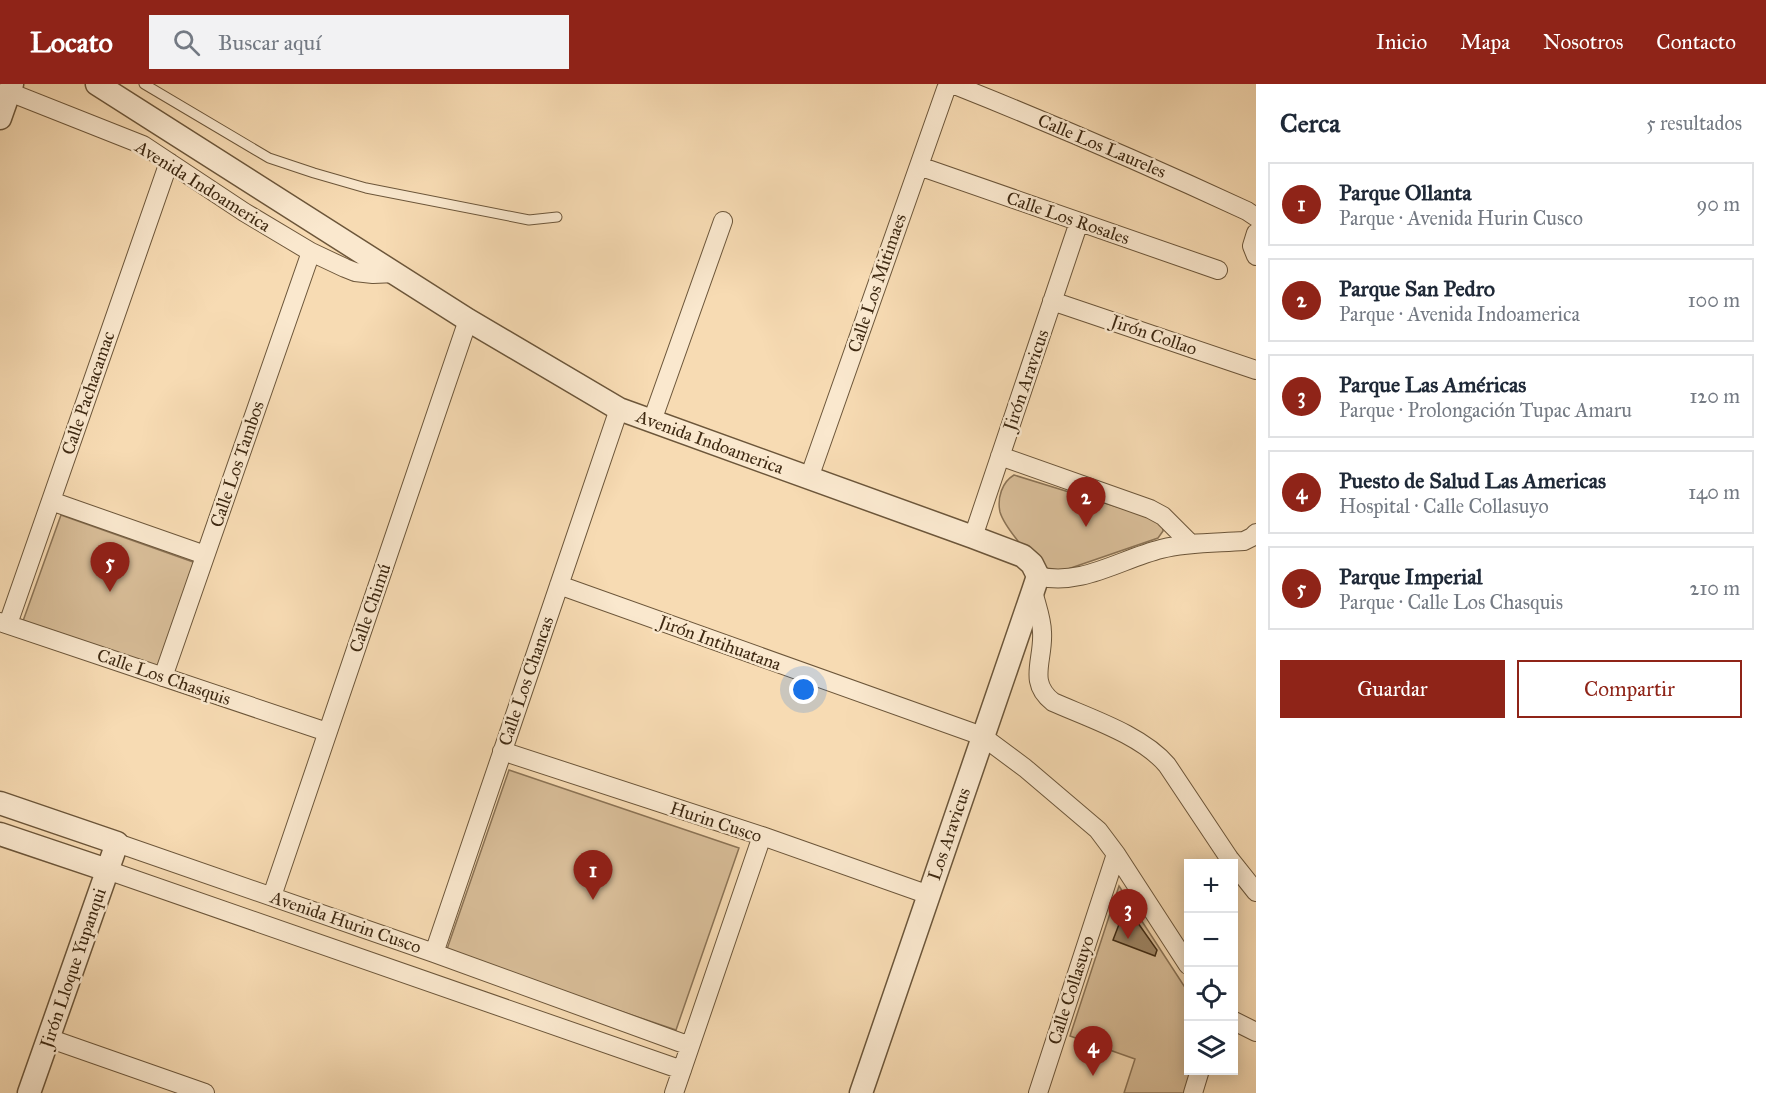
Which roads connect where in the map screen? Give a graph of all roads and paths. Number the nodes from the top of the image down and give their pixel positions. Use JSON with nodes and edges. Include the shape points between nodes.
{"nodes":[{"id":1,"x":97,"y":84,"type":"edge"},
{"id":2,"x":144,"y":84,"type":"edge"},
{"id":3,"x":11,"y":88,"type":"edge"},
{"id":4,"x":946,"y":89,"type":"joint"},
{"id":5,"x":0,"y":118,"type":"edge"},
{"id":6,"x":168,"y":162,"type":"junction"},
{"id":7,"x":919,"y":166,"type":"junction"},
{"id":8,"x":558,"y":217,"type":"dead end"},
{"id":9,"x":1256,"y":217,"type":"edge"},
{"id":10,"x":723,"y":221,"type":"dead end"},
{"id":11,"x":1079,"y":222,"type":"junction"},
{"id":12,"x":1256,"y":233,"type":"edge"},
{"id":13,"x":311,"y":252,"type":"junction"},
{"id":14,"x":1256,"y":256,"type":"edge"},
{"id":15,"x":1218,"y":270,"type":"dead end"},
{"id":16,"x":396,"y":273,"type":"junction"},
{"id":17,"x":1052,"y":301,"type":"junction"},
{"id":18,"x":468,"y":320,"type":"junction"},
{"id":19,"x":1256,"y":370,"type":"edge"},
{"id":20,"x":619,"y":409,"type":"junction"},
{"id":21,"x":652,"y":421,"type":"junction"},
{"id":22,"x":1000,"y":456,"type":"junction"},
{"id":23,"x":809,"y":478,"type":"junction"},
{"id":24,"x":51,"y":501,"type":"junction"},
{"id":25,"x":1256,"y":533,"type":"edge"},
{"id":26,"x":973,"y":537,"type":"junction"},
{"id":27,"x":1191,"y":544,"type":"junction"},
{"id":28,"x":205,"y":555,"type":"junction"},
{"id":29,"x":1036,"y":583,"type":"junction"},
{"id":30,"x":559,"y":585,"type":"junction"},
{"id":31,"x":4,"y":623,"type":"edge"},
{"id":32,"x":163,"y":677,"type":"junction"},
{"id":33,"x":327,"y":732,"type":"junction"},
{"id":34,"x":982,"y":736,"type":"junction"},
{"id":35,"x":502,"y":751,"type":"junction"},
{"id":36,"x":0,"y":803,"type":"edge"},
{"id":37,"x":0,"y":834,"type":"edge"},
{"id":38,"x":762,"y":836,"type":"junction"},
{"id":39,"x":117,"y":843,"type":"junction"},
{"id":40,"x":1116,"y":854,"type":"junction"},
{"id":41,"x":107,"y":870,"type":"junction"},
{"id":42,"x":1256,"y":892,"type":"edge"},
{"id":43,"x":929,"y":895,"type":"junction"},
{"id":44,"x":272,"y":896,"type":"junction"},
{"id":45,"x":434,"y":953,"type":"junction"},
{"id":46,"x":1184,"y":959,"type":"edge"},
{"id":47,"x":1238,"y":1023,"type":"edge"},
{"id":48,"x":1256,"y":1032,"type":"edge"},
{"id":49,"x":48,"y":1038,"type":"junction"},
{"id":50,"x":690,"y":1046,"type":"junction"},
{"id":51,"x":682,"y":1070,"type":"junction"},
{"id":52,"x":1199,"y":1075,"type":"edge"},
{"id":53,"x":29,"y":1093,"type":"edge"},
{"id":54,"x":205,"y":1093,"type":"edge"},
{"id":55,"x":674,"y":1093,"type":"edge"},
{"id":56,"x":861,"y":1093,"type":"edge"},
{"id":57,"x":1038,"y":1093,"type":"edge"},
{"id":58,"x":1193,"y":1093,"type":"edge"}],
"edges":[{"from":1,"to":16,"type":"street","name":"Avenida Indoamerica"},
{"from":2,"to":8,"type":"lane","via":[[269,158],[314,173],[366,188],[529,220]]},
{"from":3,"to":5,"type":"street"},
{"from":3,"to":6,"type":"street","name":"Avenida Indoamerica","via":[[142,145]]},
{"from":4,"to":7,"type":"street","name":"Calle Los Mitimaes"},
{"from":4,"to":9,"type":"street","name":"Calle Los Laureles","via":[[957,86],[1045,121]]},
{"from":6,"to":13,"type":"street","name":"Avenida Indoamerica"},
{"from":6,"to":24,"type":"street","name":"Calle Pachacamac"},
{"from":7,"to":11,"type":"street","name":"Calle Los Rosales"},
{"from":7,"to":23,"type":"street","name":"Calle Los Mitimaes"},
{"from":10,"to":21,"type":"street"},
{"from":11,"to":15,"type":"street","name":"Calle Los Rosales"},
{"from":11,"to":17,"type":"street","name":"Jirón Aravicus"},
{"from":12,"to":14,"type":"street","via":[[1252,246]]},
{"from":13,"to":16,"type":"street","name":"Avenida Indoamerica","via":[[355,272]]},
{"from":13,"to":28,"type":"street","name":"Calle Los Tambos"},
{"from":16,"to":18,"type":"street","name":"Avenida Indoamerica"},
{"from":17,"to":19,"type":"street","name":"Jirón Collao"},
{"from":17,"to":22,"type":"street","name":"Jirón Aravicus"},
{"from":18,"to":20,"type":"street","name":"Avenida Indoamerica"},
{"from":18,"to":33,"type":"street","name":"Calle Chimú"},
{"from":20,"to":21,"type":"street","name":"Avenida Indoamerica"},
{"from":20,"to":30,"type":"street","name":"Calle Los Chancas"},
{"from":21,"to":23,"type":"street","name":"Avenida Indoamerica"},
{"from":22,"to":26,"type":"street","name":"Jirón Aravicus"},
{"from":22,"to":27,"type":"street","via":[[1150,509],[1163,516]]},
{"from":23,"to":26,"type":"street","name":"Avenida Indoamerica"},
{"from":24,"to":28,"type":"street"},
{"from":24,"to":31,"type":"street","name":"Calle Pachacamac"},
{"from":25,"to":27,"type":"street","via":[[1244,541]]},
{"from":26,"to":29,"type":"street","name":"Avenida Indoamerica","via":[[1023,556],[1032,564]]},
{"from":27,"to":29,"type":"street","via":[[1162,549],[1067,579]]},
{"from":28,"to":32,"type":"street","name":"Calle Los Tambos"},
{"from":29,"to":34,"type":"street","name":"Los Aravicus"},
{"from":29,"to":42,"type":"street","via":[[1042,632],[1038,686],[1044,695],[1157,753]]},
{"from":30,"to":34,"type":"street","name":"Jirón Intihuatana"},
{"from":30,"to":35,"type":"street","name":"Calle Los Chancas"},
{"from":31,"to":32,"type":"street","name":"Calle Los Chasquis"},
{"from":32,"to":33,"type":"street","name":"Calle Los Chasquis"},
{"from":33,"to":44,"type":"street","name":"Calle Chimú"},
{"from":34,"to":40,"type":"street","name":"Jirón Intihuatana","via":[[1098,830]]},
{"from":34,"to":43,"type":"street","name":"Los Aravicus"},
{"from":35,"to":38,"type":"street","name":"Hurin Cusco"},
{"from":35,"to":45,"type":"street","name":"Calle Los Chancas"},
{"from":36,"to":39,"type":"street","name":"Avenida Hurin Cusco"},
{"from":37,"to":41,"type":"street","name":"Avenida Hurin Cusco"},
{"from":38,"to":43,"type":"street","name":"Hurin Cusco"},
{"from":38,"to":50,"type":"street"},
{"from":39,"to":41,"type":"street","name":"Jirón Lloque Yupanqui"},
{"from":39,"to":44,"type":"street","name":"Avenida Hurin Cusco"},
{"from":40,"to":46,"type":"street","name":"Jirón Intihuatana"},
{"from":40,"to":57,"type":"street","name":"Calle Collasuyo"},
{"from":41,"to":49,"type":"street","name":"Jirón Lloque Yupanqui"},
{"from":41,"to":51,"type":"street","name":"Avenida Hurin Cusco"},
{"from":43,"to":56,"type":"street","name":"Los Aravicus"},
{"from":44,"to":45,"type":"street","name":"Avenida Hurin Cusco"},
{"from":45,"to":50,"type":"street","name":"Avenida Hurin Cusco"},
{"from":47,"to":48,"type":"street"},
{"from":49,"to":53,"type":"street","name":"Jirón Lloque Yupanqui"},
{"from":49,"to":54,"type":"street"},
{"from":50,"to":51,"type":"street"},
{"from":51,"to":55,"type":"street"},
{"from":52,"to":58,"type":"street"}]}
